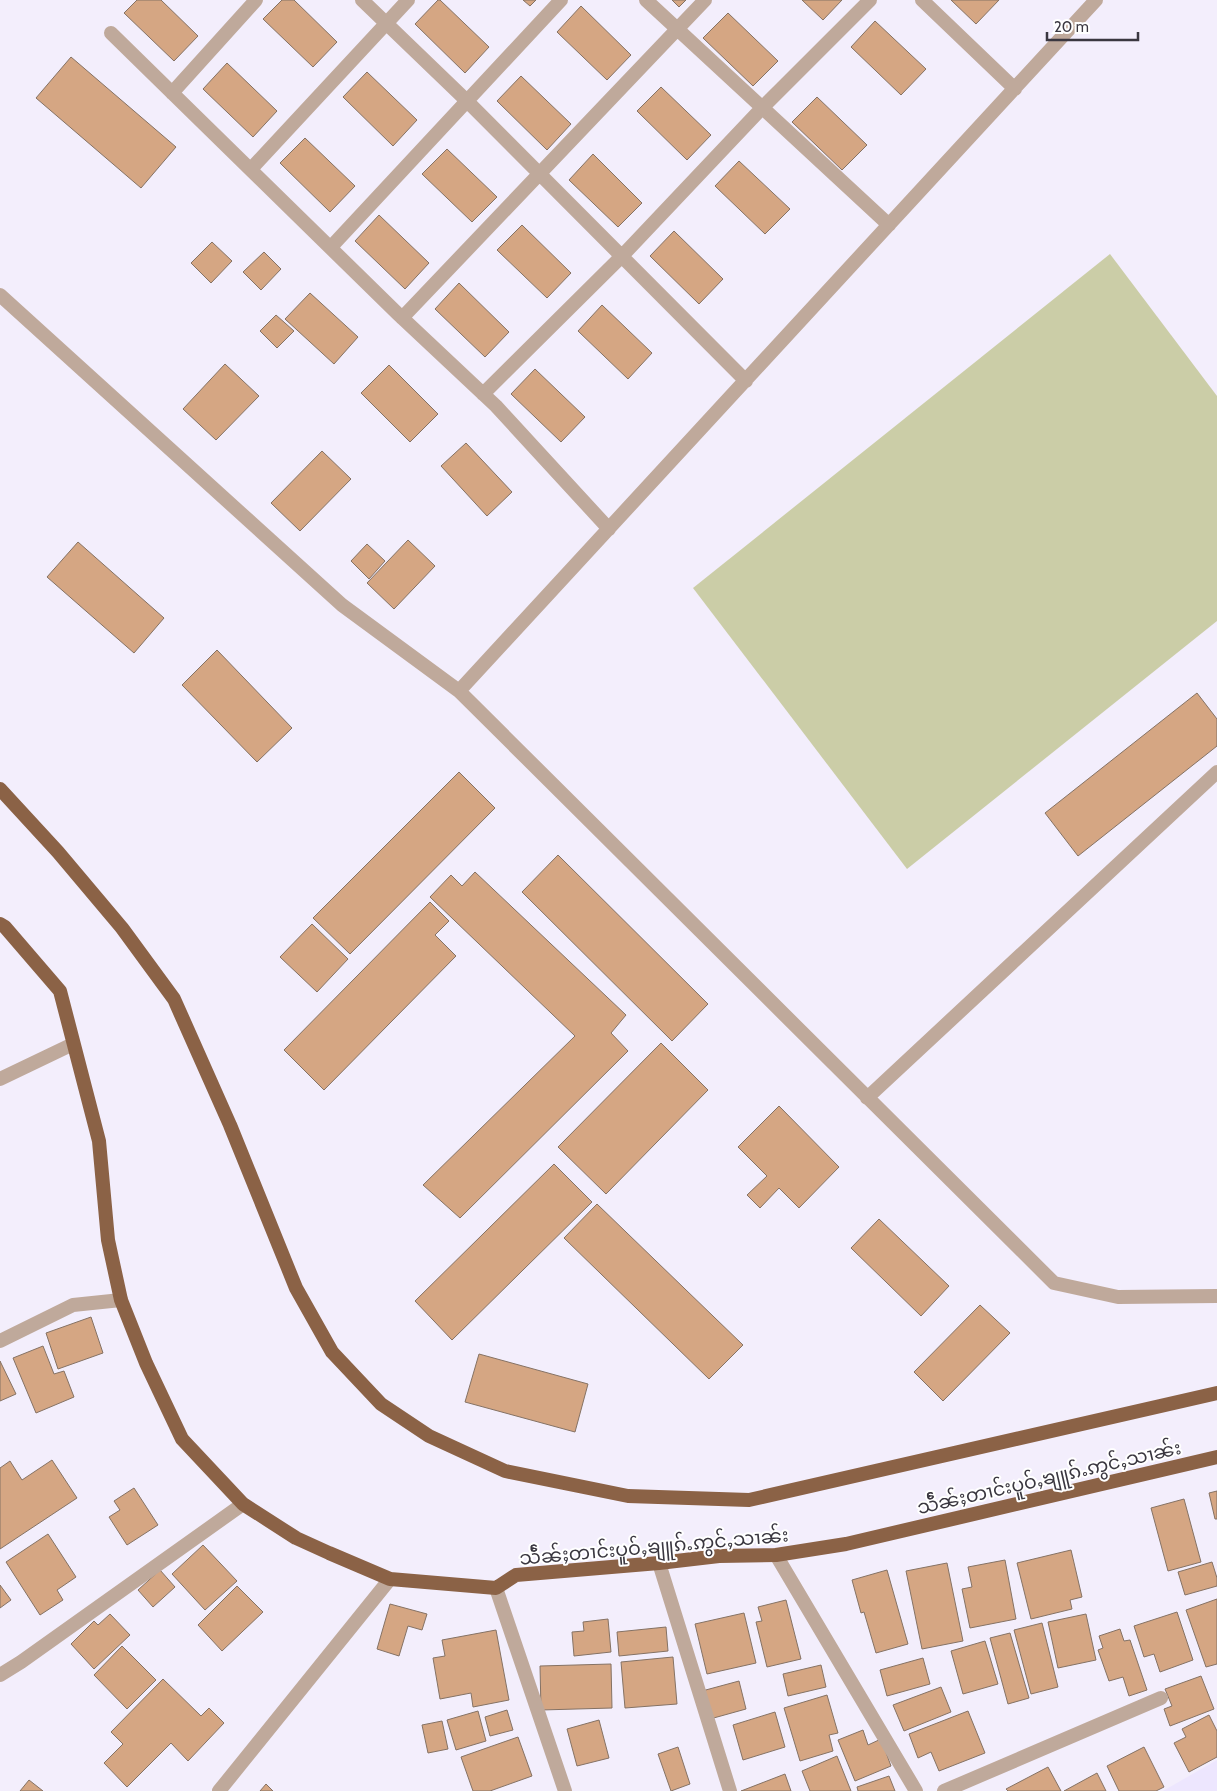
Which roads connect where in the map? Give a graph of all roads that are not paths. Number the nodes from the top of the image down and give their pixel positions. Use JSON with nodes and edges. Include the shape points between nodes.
{"nodes":[{"id":1,"x":256,"y":0,"type":"edge"},
{"id":2,"x":362,"y":0,"type":"edge"},
{"id":3,"x":408,"y":0,"type":"edge"},
{"id":4,"x":561,"y":0,"type":"edge"},
{"id":5,"x":646,"y":0,"type":"edge"},
{"id":6,"x":705,"y":0,"type":"edge"},
{"id":7,"x":870,"y":0,"type":"edge"},
{"id":8,"x":922,"y":0,"type":"edge"},
{"id":9,"x":1096,"y":0,"type":"edge"},
{"id":10,"x":385,"y":24,"type":"junction"},
{"id":11,"x":677,"y":28,"type":"junction"},
{"id":12,"x":111,"y":33,"type":"dead end"},
{"id":13,"x":1015,"y":89,"type":"junction"},
{"id":14,"x":172,"y":92,"type":"junction"},
{"id":15,"x":468,"y":102,"type":"junction"},
{"id":16,"x":762,"y":108,"type":"junction"},
{"id":17,"x":251,"y":169,"type":"junction"},
{"id":18,"x":540,"y":174,"type":"junction"},
{"id":19,"x":889,"y":225,"type":"junction"},
{"id":20,"x":331,"y":247,"type":"junction"},
{"id":21,"x":622,"y":256,"type":"junction"},
{"id":22,"x":0,"y":295,"type":"edge"},
{"id":23,"x":402,"y":318,"type":"junction"},
{"id":24,"x":746,"y":381,"type":"junction"},
{"id":25,"x":483,"y":394,"type":"junction"},
{"id":26,"x":609,"y":529,"type":"junction"},
{"id":27,"x":459,"y":691,"type":"junction"},
{"id":28,"x":1217,"y":772,"type":"edge"},
{"id":29,"x":0,"y":789,"type":"edge"},
{"id":30,"x":0,"y":924,"type":"edge"},
{"id":31,"x":74,"y":1044,"type":"junction"},
{"id":32,"x":0,"y":1079,"type":"edge"},
{"id":33,"x":867,"y":1098,"type":"junction"},
{"id":34,"x":1217,"y":1296,"type":"edge"},
{"id":35,"x":121,"y":1300,"type":"junction"},
{"id":36,"x":0,"y":1341,"type":"edge"},
{"id":37,"x":1217,"y":1393,"type":"edge"},
{"id":38,"x":1217,"y":1457,"type":"edge"},
{"id":39,"x":243,"y":1504,"type":"junction"},
{"id":40,"x":776,"y":1554,"type":"junction"},
{"id":41,"x":659,"y":1563,"type":"junction"},
{"id":42,"x":390,"y":1579,"type":"junction"},
{"id":43,"x":496,"y":1588,"type":"junction"},
{"id":44,"x":0,"y":1675,"type":"edge"},
{"id":45,"x":1161,"y":1698,"type":"dead end"},
{"id":46,"x":219,"y":1791,"type":"edge"},
{"id":47,"x":565,"y":1791,"type":"edge"},
{"id":48,"x":730,"y":1791,"type":"edge"},
{"id":49,"x":916,"y":1791,"type":"edge"},
{"id":50,"x":944,"y":1791,"type":"edge"}],
"edges":[{"from":1,"to":14,"type":"street"},
{"from":2,"to":10,"type":"street"},
{"from":3,"to":10,"type":"street"},
{"from":4,"to":15,"type":"street"},
{"from":5,"to":11,"type":"street"},
{"from":6,"to":11,"type":"street"},
{"from":7,"to":16,"type":"street"},
{"from":8,"to":13,"type":"street"},
{"from":9,"to":13,"type":"street"},
{"from":10,"to":15,"type":"street"},
{"from":10,"to":17,"type":"street"},
{"from":11,"to":16,"type":"street"},
{"from":11,"to":18,"type":"street"},
{"from":12,"to":14,"type":"street"},
{"from":13,"to":19,"type":"street"},
{"from":14,"to":17,"type":"street"},
{"from":15,"to":18,"type":"street"},
{"from":15,"to":20,"type":"street"},
{"from":16,"to":19,"type":"street"},
{"from":16,"to":21,"type":"street"},
{"from":17,"to":20,"type":"street"},
{"from":18,"to":21,"type":"street"},
{"from":18,"to":23,"type":"street"},
{"from":19,"to":24,"type":"street"},
{"from":20,"to":23,"type":"street"},
{"from":21,"to":24,"type":"street"},
{"from":21,"to":25,"type":"street"},
{"from":22,"to":27,"type":"street","via":[[342,605]]},
{"from":23,"to":25,"type":"street"},
{"from":24,"to":26,"type":"street"},
{"from":25,"to":26,"type":"street"},
{"from":26,"to":27,"type":"street"},
{"from":27,"to":33,"type":"street"},
{"from":28,"to":33,"type":"street"},
{"from":29,"to":37,"type":"highway","via":[[122,928],[174,999],[230,1125],[296,1288],[332,1352],[381,1404],[429,1436],[505,1471],[628,1496],[748,1500]]},
{"from":30,"to":31,"type":"highway","via":[[60,991]]},
{"from":31,"to":32,"type":"street"},
{"from":31,"to":35,"type":"highway","via":[[98,1141],[108,1240]]},
{"from":33,"to":34,"type":"street","via":[[1054,1283],[1118,1297]]},
{"from":35,"to":36,"type":"street","via":[[73,1305]]},
{"from":35,"to":39,"type":"highway","via":[[182,1439]]},
{"from":38,"to":40,"type":"highway","name":"သဵႅၼ်ႈတၢင်းပူဝ်ႇၶျူၵ်ႉဢွင်ႇသၢၼ်း","via":[[846,1544]]},
{"from":39,"to":42,"type":"highway","via":[[296,1538]]},
{"from":39,"to":44,"type":"street"},
{"from":40,"to":41,"type":"highway","name":"သဵႅၼ်ႈတၢင်းပူဝ်ႇၶျူၵ်ႉဢွင်ႇသၢၼ်း"},
{"from":40,"to":49,"type":"street"},
{"from":41,"to":43,"type":"highway","name":"သဵႅၼ်ႈတၢင်းပူဝ်ႇၶျူၵ်ႉဢွင်ႇသၢၼ်း","via":[[516,1575]]},
{"from":41,"to":48,"type":"street"},
{"from":42,"to":43,"type":"highway"},
{"from":42,"to":46,"type":"street"},
{"from":43,"to":47,"type":"street"},
{"from":45,"to":50,"type":"street"}]}
